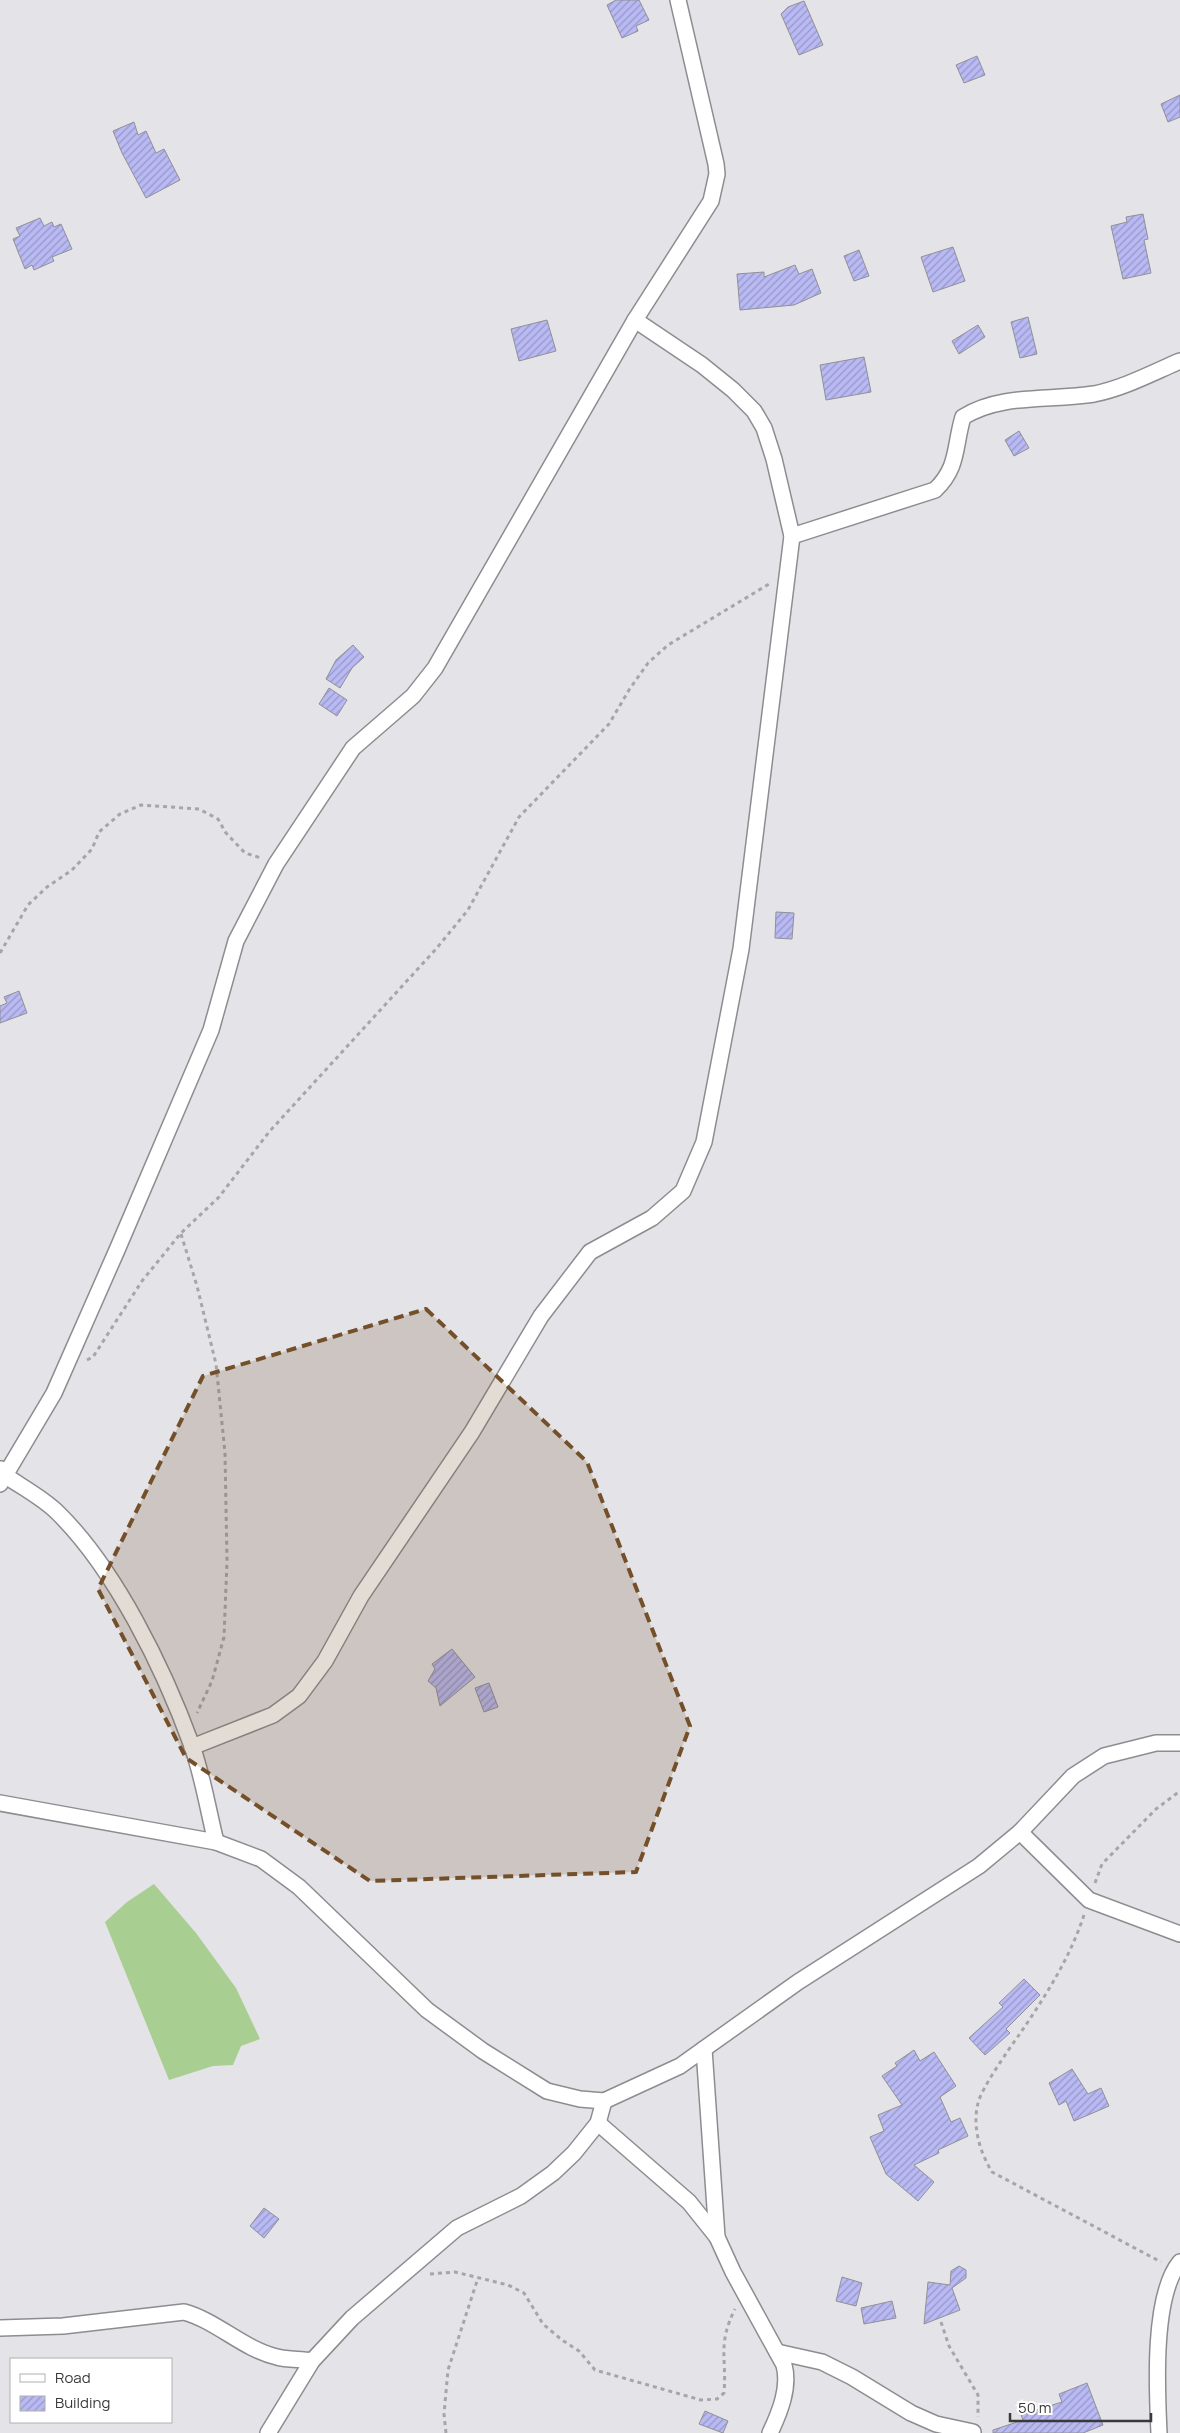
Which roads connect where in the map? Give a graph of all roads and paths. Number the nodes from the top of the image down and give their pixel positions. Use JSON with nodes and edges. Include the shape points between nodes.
{"nodes":[{"id":1,"x":678,"y":0,"type":"edge"},
{"id":2,"x":635,"y":320,"type":"junction"},
{"id":3,"x":1180,"y":361,"type":"edge"},
{"id":4,"x":792,"y":536,"type":"junction"},
{"id":5,"x":790,"y":569,"type":"junction"},
{"id":6,"x":276,"y":864,"type":"junction"},
{"id":7,"x":0,"y":953,"type":"edge"},
{"id":8,"x":181,"y":1233,"type":"junction"},
{"id":9,"x":85,"y":1362,"type":"dead end"},
{"id":10,"x":2,"y":1476,"type":"edge"},
{"id":11,"x":190,"y":1741,"type":"junction"},
{"id":12,"x":1180,"y":1743,"type":"edge"},
{"id":13,"x":1180,"y":1791,"type":"edge"},
{"id":14,"x":0,"y":1804,"type":"edge"},
{"id":15,"x":1020,"y":1832,"type":"junction"},
{"id":16,"x":216,"y":1842,"type":"junction"},
{"id":17,"x":1089,"y":1900,"type":"junction"},
{"id":18,"x":1180,"y":1934,"type":"edge"},
{"id":19,"x":704,"y":2049,"type":"junction"},
{"id":20,"x":604,"y":2101,"type":"junction"},
{"id":21,"x":598,"y":2123,"type":"junction"},
{"id":22,"x":718,"y":2237,"type":"junction"},
{"id":23,"x":1177,"y":2266,"type":"edge"},
{"id":24,"x":399,"y":2277,"type":"junction"},
{"id":25,"x":478,"y":2278,"type":"junction"},
{"id":26,"x":742,"y":2289,"type":"junction"},
{"id":27,"x":941,"y":2322,"type":"dead end"},
{"id":28,"x":0,"y":2328,"type":"edge"},
{"id":29,"x":777,"y":2352,"type":"junction"},
{"id":30,"x":312,"y":2360,"type":"junction"},
{"id":31,"x":973,"y":2432,"type":"edge"},
{"id":32,"x":268,"y":2433,"type":"edge"},
{"id":33,"x":446,"y":2433,"type":"edge"},
{"id":34,"x":770,"y":2433,"type":"edge"},
{"id":35,"x":1159,"y":2433,"type":"edge"}],
"edges":[{"from":1,"to":2,"type":"street","via":[[716,174],[711,202]]},
{"from":2,"to":4,"type":"street","via":[[702,365],[754,411],[764,428],[774,460]]},
{"from":2,"to":6,"type":"street","via":[[435,668],[414,696],[353,748]]},
{"from":3,"to":4,"type":"street","via":[[1116,389],[1001,402],[978,408],[963,417],[955,460],[947,479],[935,490]]},
{"from":4,"to":5,"type":"street"},
{"from":5,"to":8,"type":"path","via":[[756,594],[668,645],[648,664],[609,724],[519,817],[468,910],[269,1132],[219,1197]]},
{"from":5,"to":11,"type":"street","via":[[741,949],[704,1142],[683,1191],[652,1218],[590,1252],[541,1316],[472,1432],[361,1596],[325,1661],[299,1696],[273,1715]]},
{"from":6,"to":7,"type":"path","via":[[245,853],[218,819],[200,809],[142,805],[120,814],[99,832],[92,849],[72,870],[47,886],[28,905]]},
{"from":6,"to":10,"type":"street","via":[[236,941],[211,1030],[54,1393]]},
{"from":8,"to":9,"type":"path","via":[[142,1281],[93,1357]]},
{"from":8,"to":11,"type":"path","via":[[216,1364],[224,1453],[227,1561],[224,1638]]},
{"from":10,"to":11,"type":"street","via":[[55,1510],[89,1548],[124,1602],[162,1676]]},
{"from":11,"to":16,"type":"street"},
{"from":12,"to":15,"type":"street","via":[[1156,1743],[1104,1756],[1073,1776]]},
{"from":13,"to":17,"type":"path","via":[[1156,1809],[1102,1864]]},
{"from":14,"to":16,"type":"street"},
{"from":15,"to":17,"type":"street"},
{"from":15,"to":19,"type":"street","via":[[972,1871],[798,1982]]},
{"from":16,"to":20,"type":"street","via":[[261,1859],[300,1887],[427,2010],[483,2051],[547,2090],[580,2099]]},
{"from":17,"to":18,"type":"street"},
{"from":17,"to":23,"type":"path","via":[[1075,1941],[1055,1980],[978,2102],[976,2124],[982,2155],[992,2172]]},
{"from":19,"to":20,"type":"street","via":[[680,2066]]},
{"from":19,"to":22,"type":"street"},
{"from":20,"to":21,"type":"street"},
{"from":21,"to":22,"type":"street","via":[[689,2202]]},
{"from":21,"to":24,"type":"street","via":[[553,2173],[521,2196],[457,2228]]},
{"from":22,"to":26,"type":"street"},
{"from":23,"to":35,"type":"street","via":[[1162,2309],[1157,2351]]},
{"from":24,"to":25,"type":"path","via":[[455,2272]]},
{"from":24,"to":30,"type":"street","via":[[352,2318]]},
{"from":25,"to":26,"type":"path","via":[[508,2285],[524,2293],[543,2324],[580,2351],[595,2370],[701,2400],[717,2399],[724,2393],[724,2337]]},
{"from":25,"to":33,"type":"path","via":[[448,2370],[444,2414]]},
{"from":26,"to":29,"type":"street"},
{"from":27,"to":31,"type":"path","via":[[949,2346],[978,2395],[979,2415]]},
{"from":28,"to":30,"type":"street","via":[[63,2326],[184,2312],[203,2317],[230,2335],[277,2357]]},
{"from":29,"to":31,"type":"street","via":[[822,2362],[911,2413],[936,2424]]},
{"from":29,"to":34,"type":"street","via":[[784,2365],[786,2384]]},
{"from":30,"to":32,"type":"street"}]}
